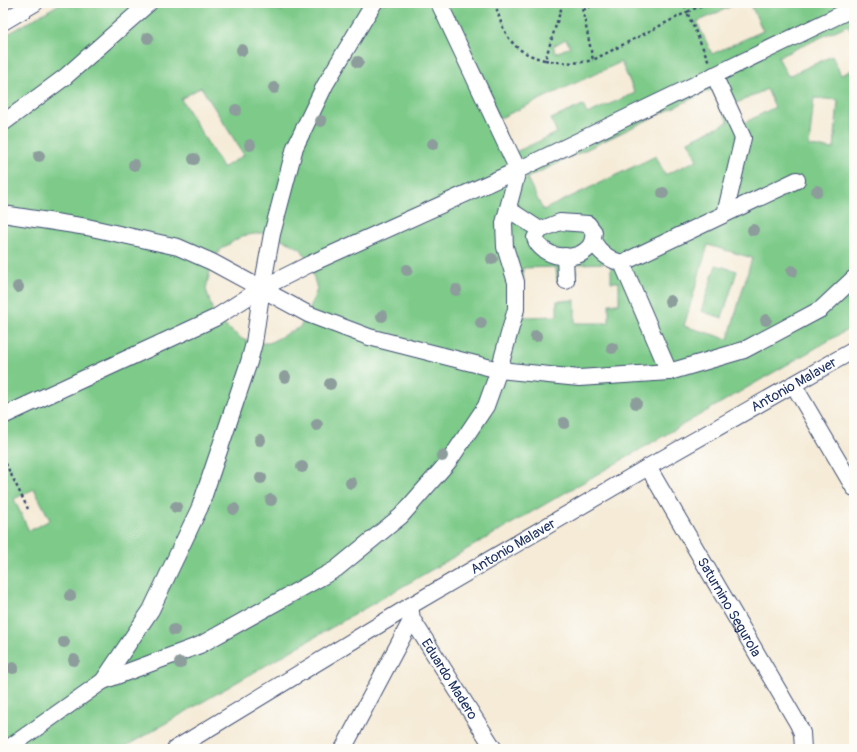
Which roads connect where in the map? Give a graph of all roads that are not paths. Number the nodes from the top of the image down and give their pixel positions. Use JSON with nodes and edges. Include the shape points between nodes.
{"nodes":[{"id":1,"x":35,"y":3,"type":"edge"},
{"id":2,"x":149,"y":3,"type":"edge"},
{"id":3,"x":374,"y":3,"type":"edge"},
{"id":4,"x":439,"y":3,"type":"edge"},
{"id":5,"x":854,"y":8,"type":"edge"},
{"id":6,"x":3,"y":22,"type":"edge"},
{"id":7,"x":714,"y":75,"type":"junction"},
{"id":8,"x":3,"y":124,"type":"edge"},
{"id":9,"x":518,"y":170,"type":"junction"},
{"id":10,"x":797,"y":180,"type":"dead end"},
{"id":11,"x":508,"y":209,"type":"junction"},
{"id":12,"x":3,"y":214,"type":"edge"},
{"id":13,"x":725,"y":214,"type":"junction"},
{"id":14,"x":540,"y":230,"type":"junction"},
{"id":15,"x":593,"y":241,"type":"junction"},
{"id":16,"x":565,"y":256,"type":"junction"},
{"id":17,"x":622,"y":263,"type":"junction"},
{"id":18,"x":854,"y":278,"type":"edge"},
{"id":19,"x":566,"y":281,"type":"dead end"},
{"id":20,"x":262,"y":288,"type":"junction"},
{"id":21,"x":854,"y":350,"type":"edge"},
{"id":22,"x":499,"y":370,"type":"junction"},
{"id":23,"x":670,"y":372,"type":"junction"},
{"id":24,"x":793,"y":384,"type":"junction"},
{"id":25,"x":3,"y":416,"type":"edge"},
{"id":26,"x":648,"y":467,"type":"junction"},
{"id":27,"x":854,"y":488,"type":"edge"},
{"id":28,"x":411,"y":613,"type":"junction"},
{"id":29,"x":103,"y":681,"type":"junction"},
{"id":30,"x":196,"y":744,"type":"edge"},
{"id":31,"x":7,"y":749,"type":"edge"},
{"id":32,"x":175,"y":749,"type":"edge"},
{"id":33,"x":343,"y":749,"type":"edge"},
{"id":34,"x":494,"y":749,"type":"edge"},
{"id":35,"x":803,"y":749,"type":"edge"}],
"edges":[{"from":1,"to":6,"type":"street"},
{"from":2,"to":8,"type":"street","via":[[65,77]]},
{"from":3,"to":20,"type":"street","via":[[325,85],[295,147],[272,234]]},
{"from":4,"to":9,"type":"street"},
{"from":5,"to":7,"type":"street"},
{"from":7,"to":9,"type":"street"},
{"from":7,"to":13,"type":"street","via":[[743,138]]},
{"from":9,"to":11,"type":"street"},
{"from":9,"to":20,"type":"street"},
{"from":10,"to":13,"type":"street"},
{"from":11,"to":14,"type":"street"},
{"from":11,"to":22,"type":"street","via":[[504,223],[505,247],[516,282],[516,309]]},
{"from":12,"to":20,"type":"street","via":[[87,227],[178,247]]},
{"from":13,"to":17,"type":"street"},
{"from":14,"to":15,"type":"street","via":[[560,222],[588,224],[594,232]]},
{"from":14,"to":16,"type":"street","via":[[535,238],[537,245],[547,252]]},
{"from":15,"to":16,"type":"street","via":[[589,248],[581,253]]},
{"from":15,"to":17,"type":"street","via":[[606,256]]},
{"from":16,"to":19,"type":"street"},
{"from":17,"to":23,"type":"street"},
{"from":18,"to":23,"type":"street","via":[[821,309],[744,350]]},
{"from":20,"to":22,"type":"street","via":[[308,314],[369,337]]},
{"from":20,"to":25,"type":"street","via":[[215,318]]},
{"from":20,"to":29,"type":"street","via":[[249,362],[200,507],[150,610]]},
{"from":21,"to":24,"type":"street","name":"Antonio Malaver"},
{"from":22,"to":23,"type":"street","via":[[579,378]]},
{"from":22,"to":29,"type":"street","via":[[486,406],[449,461],[401,516],[336,569],[200,645]]},
{"from":24,"to":26,"type":"street","name":"Antonio Malaver"},
{"from":24,"to":27,"type":"street"},
{"from":26,"to":28,"type":"street","name":"Antonio Malaver"},
{"from":26,"to":35,"type":"street","name":"Saturnino Segurola","via":[[798,724],[802,733]]},
{"from":28,"to":30,"type":"street","name":"Antonio Malaver"},
{"from":28,"to":33,"type":"street"},
{"from":28,"to":34,"type":"street","name":"Eduardo Madero"},
{"from":29,"to":31,"type":"street"},
{"from":30,"to":32,"type":"street","name":"Antonio Malaver"}]}
